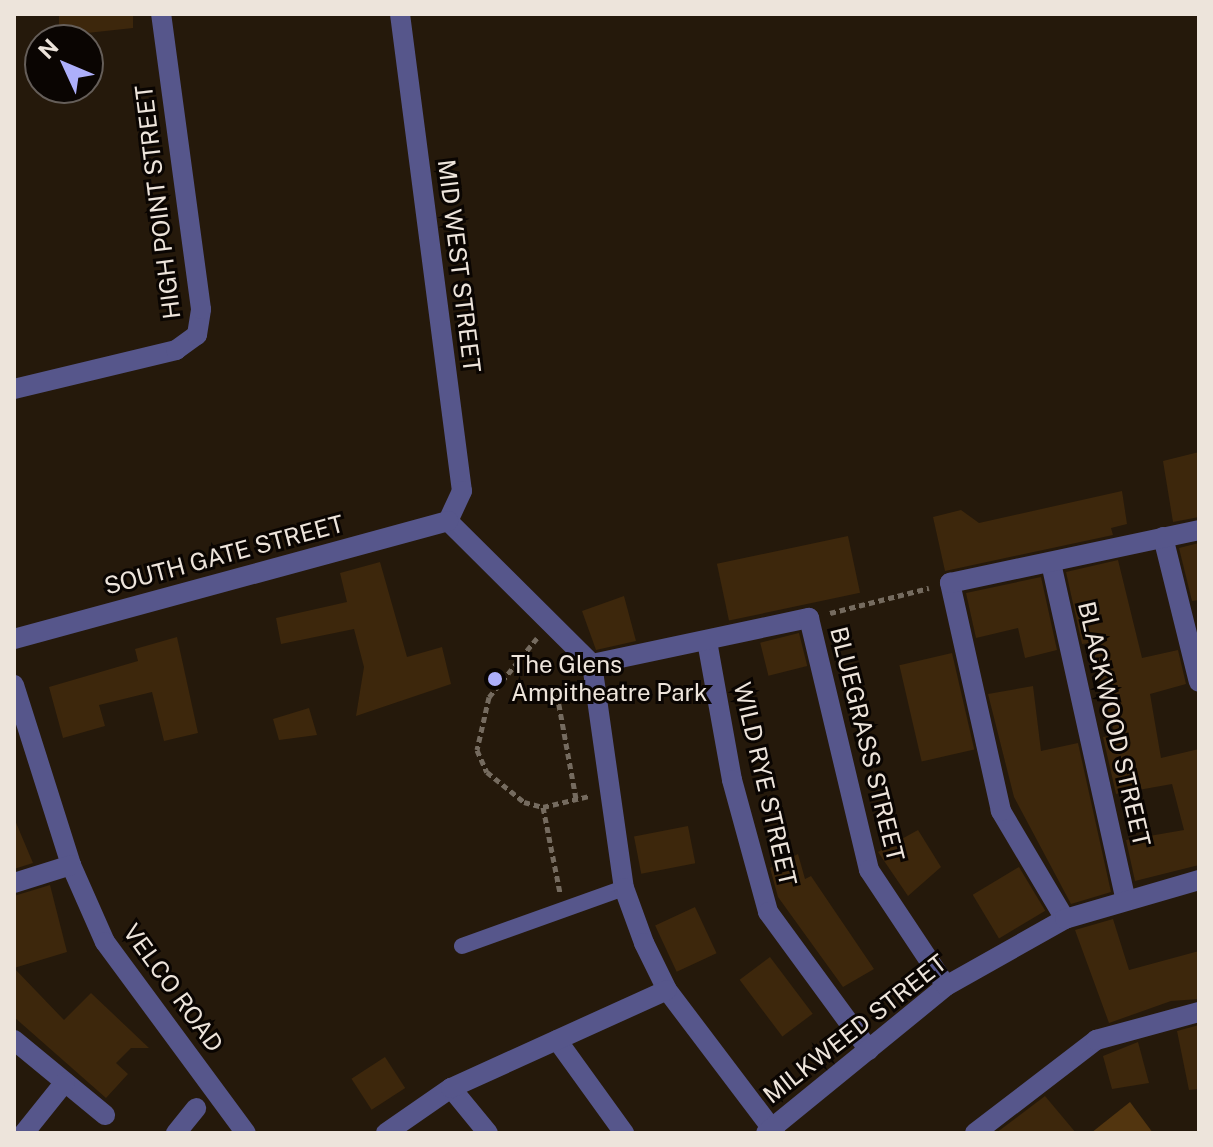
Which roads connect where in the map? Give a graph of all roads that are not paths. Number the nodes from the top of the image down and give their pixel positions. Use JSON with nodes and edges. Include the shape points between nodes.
{"nodes":[{"id":1,"x":161,"y":14,"type":"edge"},
{"id":2,"x":400,"y":14,"type":"edge"},
{"id":3,"x":14,"y":389,"type":"edge"},
{"id":4,"x":448,"y":521,"type":"junction"},
{"id":5,"x":1199,"y":530,"type":"edge"},
{"id":6,"x":1163,"y":537,"type":"junction"},
{"id":7,"x":1051,"y":563,"type":"junction"},
{"id":8,"x":14,"y":639,"type":"edge"},
{"id":9,"x":707,"y":641,"type":"junction"},
{"id":10,"x":592,"y":664,"type":"junction"},
{"id":11,"x":1199,"y":682,"type":"edge"},
{"id":12,"x":14,"y":685,"type":"edge"},
{"id":13,"x":71,"y":865,"type":"junction"},
{"id":14,"x":1199,"y":880,"type":"edge"},
{"id":15,"x":14,"y":883,"type":"edge"},
{"id":16,"x":624,"y":888,"type":"junction"},
{"id":17,"x":1125,"y":897,"type":"junction"},
{"id":18,"x":1065,"y":919,"type":"junction"},
{"id":19,"x":462,"y":946,"type":"dead end"},
{"id":20,"x":946,"y":986,"type":"junction"},
{"id":21,"x":667,"y":990,"type":"junction"},
{"id":22,"x":1199,"y":1012,"type":"edge"},
{"id":23,"x":14,"y":1040,"type":"edge"},
{"id":24,"x":557,"y":1040,"type":"junction"},
{"id":25,"x":869,"y":1050,"type":"junction"},
{"id":26,"x":65,"y":1082,"type":"junction"},
{"id":27,"x":451,"y":1088,"type":"junction"},
{"id":28,"x":196,"y":1108,"type":"dead end"},
{"id":29,"x":105,"y":1115,"type":"dead end"},
{"id":30,"x":771,"y":1132,"type":"edge"},
{"id":31,"x":24,"y":1133,"type":"edge"},
{"id":32,"x":176,"y":1133,"type":"edge"},
{"id":33,"x":246,"y":1133,"type":"edge"},
{"id":34,"x":386,"y":1133,"type":"edge"},
{"id":35,"x":488,"y":1133,"type":"edge"},
{"id":36,"x":624,"y":1133,"type":"edge"},
{"id":37,"x":975,"y":1133,"type":"edge"}],
"edges":[{"from":1,"to":3,"type":"street","name":"HIGH POINT STREET","via":[[201,309],[197,335],[176,350]]},
{"from":2,"to":4,"type":"street","name":"MID WEST STREET","via":[[462,491]]},
{"from":4,"to":8,"type":"street","name":"SOUTH GATE STREET"},
{"from":4,"to":10,"type":"street"},
{"from":5,"to":6,"type":"street"},
{"from":6,"to":7,"type":"street"},
{"from":6,"to":11,"type":"street"},
{"from":7,"to":17,"type":"street","name":"BLACKWOOD STREET"},
{"from":7,"to":18,"type":"street","via":[[950,583],[1001,811]]},
{"from":9,"to":10,"type":"street","name":"BLUEGRASS STREET"},
{"from":9,"to":20,"type":"street","name":"BLUEGRASS STREET","via":[[809,618],[869,870]]},
{"from":9,"to":25,"type":"street","name":"WILD RYE STREET","via":[[732,780],[768,912]]},
{"from":10,"to":16,"type":"street"},
{"from":12,"to":13,"type":"street","name":"VELCO ROAD"},
{"from":13,"to":15,"type":"street"},
{"from":13,"to":33,"type":"street","name":"VELCO ROAD","via":[[105,942]]},
{"from":14,"to":17,"type":"street","name":"MILKWEED STREET"},
{"from":16,"to":19,"type":"lane"},
{"from":16,"to":21,"type":"street"},
{"from":17,"to":18,"type":"street","name":"MILKWEED STREET"},
{"from":18,"to":20,"type":"street","name":"MILKWEED STREET"},
{"from":20,"to":25,"type":"street","name":"MILKWEED STREET"},
{"from":21,"to":24,"type":"street"},
{"from":21,"to":30,"type":"street"},
{"from":22,"to":37,"type":"street","via":[[1096,1040]]},
{"from":23,"to":26,"type":"street"},
{"from":24,"to":27,"type":"street"},
{"from":24,"to":36,"type":"street"},
{"from":25,"to":30,"type":"street","name":"MILKWEED STREET"},
{"from":26,"to":29,"type":"street"},
{"from":26,"to":31,"type":"street"},
{"from":27,"to":34,"type":"street"},
{"from":27,"to":35,"type":"street"},
{"from":28,"to":32,"type":"street"}]}
